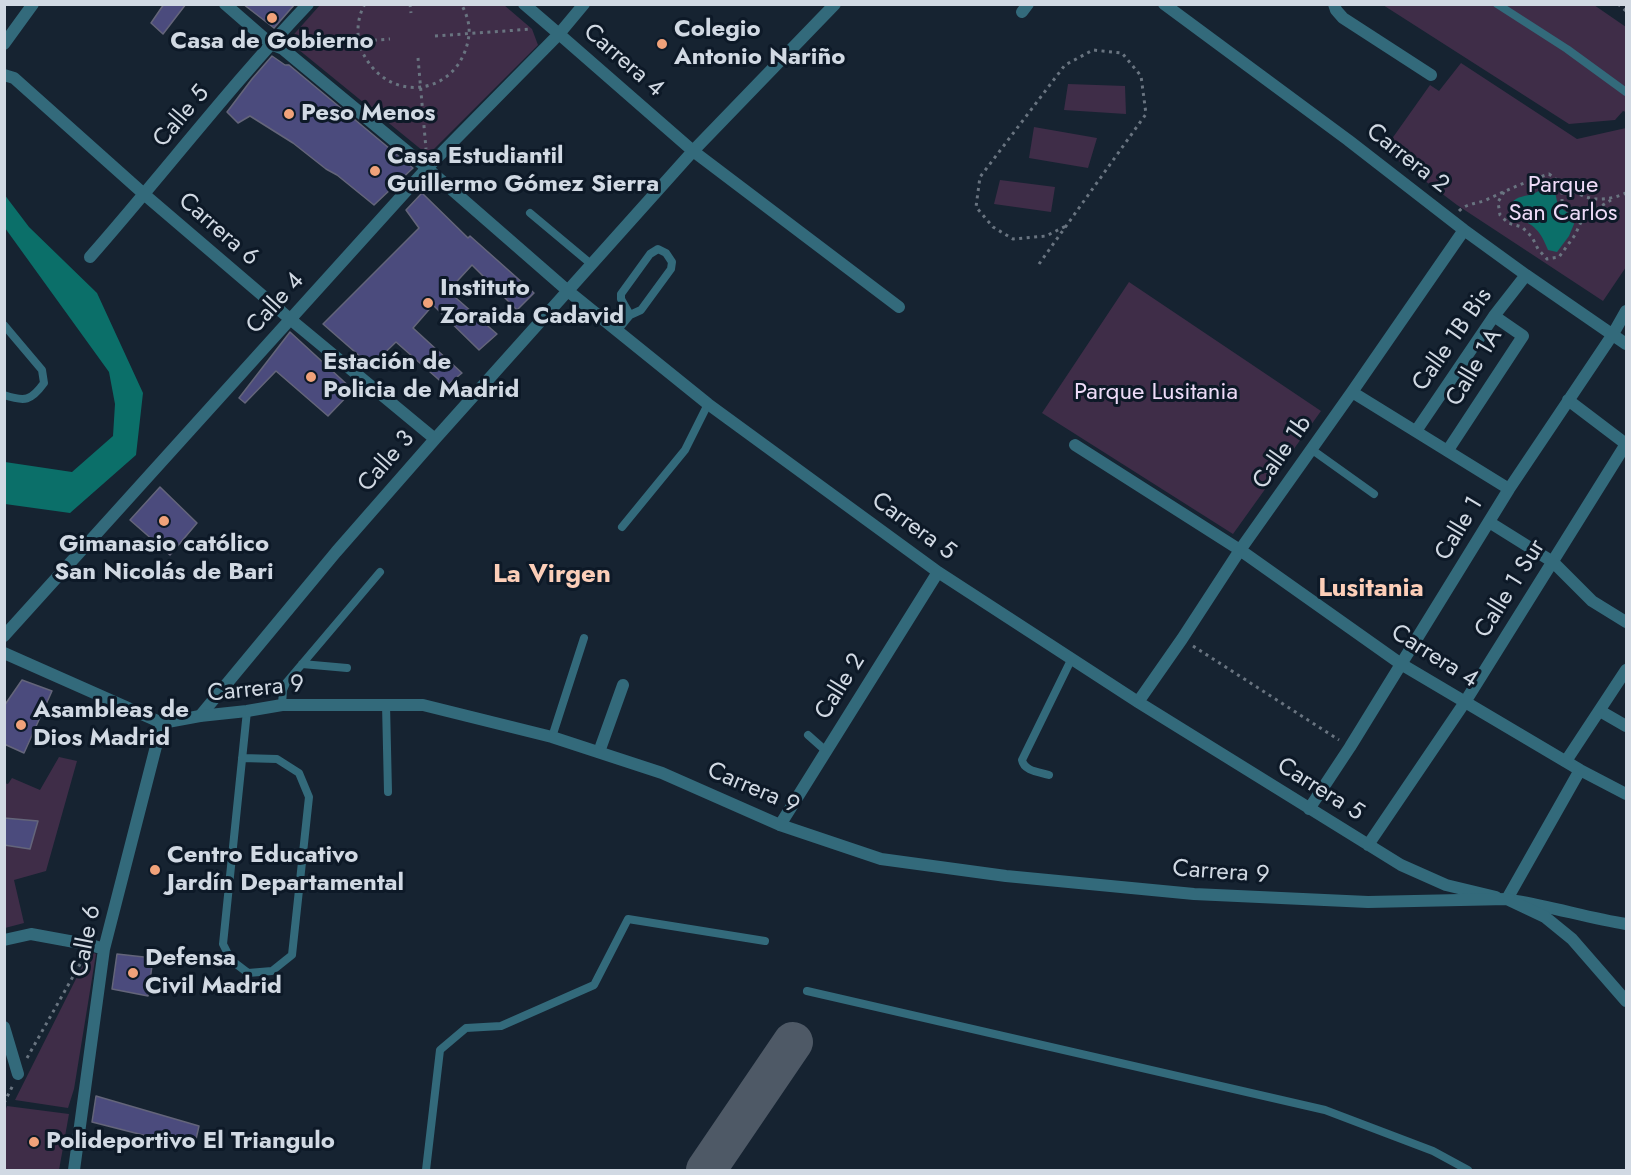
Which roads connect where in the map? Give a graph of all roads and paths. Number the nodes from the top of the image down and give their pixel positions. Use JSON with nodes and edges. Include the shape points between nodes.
{"nodes":[{"id":1,"x":33,"y":4,"type":"edge"},
{"id":2,"x":225,"y":4,"type":"edge"},
{"id":3,"x":308,"y":4,"type":"edge"},
{"id":4,"x":366,"y":4,"type":"edge"},
{"id":5,"x":410,"y":4,"type":"edge"},
{"id":6,"x":462,"y":4,"type":"edge"},
{"id":7,"x":524,"y":4,"type":"edge"},
{"id":8,"x":584,"y":4,"type":"edge"},
{"id":9,"x":835,"y":4,"type":"edge"},
{"id":10,"x":1164,"y":4,"type":"edge"},
{"id":11,"x":1334,"y":4,"type":"edge"},
{"id":12,"x":1497,"y":4,"type":"edge"},
{"id":13,"x":1618,"y":4,"type":"edge"},
{"id":14,"x":1626,"y":11,"type":"edge"},
{"id":15,"x":411,"y":13,"type":"dead end"},
{"id":16,"x":556,"y":31,"type":"junction"},
{"id":17,"x":469,"y":35,"type":"junction"},
{"id":18,"x":435,"y":36,"type":"dead end"},
{"id":19,"x":390,"y":39,"type":"dead end"},
{"id":20,"x":359,"y":41,"type":"junction"},
{"id":21,"x":4,"y":44,"type":"edge"},
{"id":22,"x":271,"y":44,"type":"junction"},
{"id":23,"x":296,"y":46,"type":"dead end"},
{"id":24,"x":418,"y":58,"type":"dead end"},
{"id":25,"x":4,"y":75,"type":"edge"},
{"id":26,"x":1431,"y":75,"type":"dead end"},
{"id":27,"x":420,"y":87,"type":"junction"},
{"id":28,"x":1626,"y":92,"type":"edge"},
{"id":29,"x":693,"y":151,"type":"junction"},
{"id":30,"x":427,"y":162,"type":"junction"},
{"id":31,"x":1562,"y":184,"type":"junction"},
{"id":32,"x":1505,"y":191,"type":"junction"},
{"id":33,"x":1626,"y":193,"type":"edge"},
{"id":34,"x":145,"y":195,"type":"junction"},
{"id":35,"x":1614,"y":198,"type":"junction"},
{"id":36,"x":530,"y":213,"type":"dead end"},
{"id":37,"x":1451,"y":220,"type":"junction"},
{"id":38,"x":1581,"y":222,"type":"junction"},
{"id":39,"x":1066,"y":226,"type":"junction"},
{"id":40,"x":1464,"y":230,"type":"junction"},
{"id":41,"x":90,"y":257,"type":"dead end"},
{"id":42,"x":591,"y":264,"type":"junction"},
{"id":43,"x":1039,"y":264,"type":"dead end"},
{"id":44,"x":1526,"y":275,"type":"junction"},
{"id":45,"x":568,"y":291,"type":"junction"},
{"id":46,"x":899,"y":307,"type":"dead end"},
{"id":47,"x":1626,"y":311,"type":"edge"},
{"id":48,"x":630,"y":315,"type":"junction"},
{"id":49,"x":1494,"y":316,"type":"junction"},
{"id":50,"x":290,"y":319,"type":"junction"},
{"id":51,"x":5,"y":325,"type":"edge"},
{"id":52,"x":617,"y":331,"type":"junction"},
{"id":53,"x":1613,"y":334,"type":"junction"},
{"id":54,"x":1626,"y":344,"type":"edge"},
{"id":55,"x":1352,"y":392,"type":"junction"},
{"id":56,"x":4,"y":395,"type":"edge"},
{"id":57,"x":1568,"y":400,"type":"junction"},
{"id":58,"x":708,"y":404,"type":"junction"},
{"id":59,"x":1416,"y":431,"type":"junction"},
{"id":60,"x":435,"y":439,"type":"junction"},
{"id":61,"x":1626,"y":444,"type":"edge"},
{"id":62,"x":1075,"y":445,"type":"dead end"},
{"id":63,"x":1311,"y":449,"type":"junction"},
{"id":64,"x":1448,"y":450,"type":"junction"},
{"id":65,"x":1509,"y":489,"type":"junction"},
{"id":66,"x":1374,"y":494,"type":"dead end"},
{"id":67,"x":1489,"y":522,"type":"junction"},
{"id":68,"x":622,"y":527,"type":"dead end"},
{"id":69,"x":1240,"y":550,"type":"junction"},
{"id":70,"x":1553,"y":562,"type":"junction"},
{"id":71,"x":380,"y":572,"type":"dead end"},
{"id":72,"x":938,"y":572,"type":"junction"},
{"id":73,"x":1626,"y":622,"type":"edge"},
{"id":74,"x":4,"y":636,"type":"edge"},
{"id":75,"x":584,"y":638,"type":"dead end"},
{"id":76,"x":1182,"y":639,"type":"junction"},
{"id":77,"x":4,"y":653,"type":"edge"},
{"id":78,"x":1072,"y":658,"type":"junction"},
{"id":79,"x":302,"y":664,"type":"junction"},
{"id":80,"x":1401,"y":664,"type":"junction"},
{"id":81,"x":347,"y":668,"type":"dead end"},
{"id":82,"x":1626,"y":670,"type":"edge"},
{"id":83,"x":623,"y":685,"type":"dead end"},
{"id":84,"x":1138,"y":702,"type":"junction"},
{"id":85,"x":1465,"y":702,"type":"junction"},
{"id":86,"x":386,"y":704,"type":"junction"},
{"id":87,"x":282,"y":705,"type":"junction"},
{"id":88,"x":247,"y":711,"type":"junction"},
{"id":89,"x":1600,"y":711,"type":"junction"},
{"id":90,"x":200,"y":716,"type":"junction"},
{"id":91,"x":162,"y":723,"type":"junction"},
{"id":92,"x":1626,"y":726,"type":"edge"},
{"id":93,"x":808,"y":735,"type":"dead end"},
{"id":94,"x":552,"y":737,"type":"junction"},
{"id":95,"x":1350,"y":747,"type":"junction"},
{"id":96,"x":599,"y":752,"type":"junction"},
{"id":97,"x":826,"y":752,"type":"junction"},
{"id":98,"x":242,"y":758,"type":"junction"},
{"id":99,"x":1566,"y":761,"type":"junction"},
{"id":100,"x":1580,"y":770,"type":"junction"},
{"id":101,"x":1048,"y":775,"type":"dead end"},
{"id":102,"x":388,"y":792,"type":"dead end"},
{"id":103,"x":1626,"y":794,"type":"edge"},
{"id":104,"x":1309,"y":809,"type":"junction"},
{"id":105,"x":780,"y":825,"type":"junction"},
{"id":106,"x":1368,"y":845,"type":"junction"},
{"id":107,"x":1507,"y":899,"type":"junction"},
{"id":108,"x":1626,"y":924,"type":"edge"},
{"id":109,"x":4,"y":940,"type":"edge"},
{"id":110,"x":765,"y":941,"type":"dead end"},
{"id":111,"x":91,"y":945,"type":"junction"},
{"id":112,"x":104,"y":949,"type":"junction"},
{"id":113,"x":807,"y":991,"type":"dead end"},
{"id":114,"x":1626,"y":1001,"type":"edge"},
{"id":115,"x":4,"y":1027,"type":"edge"},
{"id":116,"x":18,"y":1074,"type":"junction"},
{"id":117,"x":4,"y":1103,"type":"edge"},
{"id":118,"x":74,"y":1170,"type":"edge"},
{"id":119,"x":426,"y":1170,"type":"edge"},
{"id":120,"x":1468,"y":1170,"type":"edge"}],
"edges":[{"from":1,"to":21,"type":"street"},
{"from":2,"to":22,"type":"street","name":"Carrera 5"},
{"from":3,"to":22,"type":"street","name":"Calle 5"},
{"from":4,"to":20,"type":"path","via":[[358,26]]},
{"from":5,"to":15,"type":"path"},
{"from":6,"to":17,"type":"path"},
{"from":7,"to":16,"type":"street","name":"Carrera 4"},
{"from":8,"to":16,"type":"street","name":"Calle 4"},
{"from":9,"to":29,"type":"street","name":"Calle 3"},
{"from":10,"to":37,"type":"street","name":"Carrera 2"},
{"from":11,"to":26,"type":"street","via":[[1343,18]]},
{"from":12,"to":28,"type":"lane"},
{"from":13,"to":14,"type":"path"},
{"from":16,"to":17,"type":"path"},
{"from":16,"to":29,"type":"street","name":"Carrera 4"},
{"from":16,"to":30,"type":"street","name":"Calle 4"},
{"from":17,"to":18,"type":"path"},
{"from":17,"to":27,"type":"path","via":[[460,64],[447,77]]},
{"from":19,"to":20,"type":"path"},
{"from":20,"to":23,"type":"path"},
{"from":20,"to":27,"type":"path","via":[[367,62],[379,75],[395,85]]},
{"from":22,"to":30,"type":"street","name":"Carrera 5","via":[[283,49]]},
{"from":22,"to":34,"type":"street","name":"Calle 5"},
{"from":24,"to":27,"type":"path"},
{"from":25,"to":34,"type":"street","name":"Carrera 6","via":[[14,78]]},
{"from":27,"to":30,"type":"path"},
{"from":29,"to":42,"type":"street","name":"Calle 3"},
{"from":29,"to":46,"type":"street","name":"Carrera 4"},
{"from":30,"to":45,"type":"street","name":"Carrera 5"},
{"from":30,"to":50,"type":"street","name":"Calle 4"},
{"from":31,"to":32,"type":"path","via":[[1549,174]]},
{"from":31,"to":35,"type":"path","via":[[1587,198]]},
{"from":31,"to":38,"type":"path","via":[[1562,201]]},
{"from":32,"to":37,"type":"path","via":[[1464,206]]},
{"from":32,"to":38,"type":"path","via":[[1498,202],[1500,214],[1508,223],[1522,227],[1547,259],[1559,257]]},
{"from":33,"to":35,"type":"path"},
{"from":34,"to":41,"type":"street","name":"Calle 5"},
{"from":34,"to":50,"type":"street","name":"Carrera 6"},
{"from":35,"to":38,"type":"path"},
{"from":36,"to":42,"type":"lane"},
{"from":37,"to":40,"type":"street","name":"Carrera 2"},
{"from":39,"to":39,"type":"path","via":[[1146,114],[1141,76],[1122,53],[1093,50],[1065,65],[980,177],[976,207],[993,227],[1013,239],[1046,236]]},
{"from":39,"to":43,"type":"path"},
{"from":40,"to":44,"type":"street","name":"Carrera 2"},
{"from":40,"to":55,"type":"street","name":"Calle 1b"},
{"from":42,"to":45,"type":"street","name":"Calle 3"},
{"from":44,"to":49,"type":"street","name":"Calle 1B Bis"},
{"from":44,"to":53,"type":"street","name":"Carrera 2"},
{"from":45,"to":52,"type":"street","name":"Carrera 5"},
{"from":45,"to":60,"type":"street","name":"Calle 3"},
{"from":47,"to":53,"type":"street","name":"Calle 1"},
{"from":48,"to":48,"type":"lane","via":[[641,310],[670,269],[672,262],[666,253],[658,249],[650,254],[621,294]]},
{"from":48,"to":52,"type":"lane"},
{"from":49,"to":59,"type":"street","name":"Calle 1B Bis"},
{"from":49,"to":64,"type":"street","name":"Calle 1A","via":[[1523,336]]},
{"from":50,"to":60,"type":"street","name":"Carrera 6"},
{"from":50,"to":74,"type":"street","name":"Calle 4"},
{"from":51,"to":56,"type":"lane","via":[[42,370],[44,384],[36,395],[24,400]]},
{"from":52,"to":58,"type":"street","name":"Carrera 5"},
{"from":53,"to":54,"type":"street","name":"Carrera 2"},
{"from":53,"to":57,"type":"street","name":"Calle 1"},
{"from":55,"to":59,"type":"street"},
{"from":55,"to":63,"type":"street","name":"Calle 1b"},
{"from":57,"to":61,"type":"street"},
{"from":57,"to":65,"type":"street","name":"Calle 1"},
{"from":58,"to":68,"type":"lane","via":[[685,450]]},
{"from":58,"to":72,"type":"street","name":"Carrera 5"},
{"from":59,"to":64,"type":"street"},
{"from":60,"to":90,"type":"street","name":"Calle 3"},
{"from":61,"to":70,"type":"street","name":"Calle 1 Sur"},
{"from":62,"to":69,"type":"street","name":"Carrera 4"},
{"from":63,"to":66,"type":"lane"},
{"from":63,"to":69,"type":"street","name":"Calle 1b"},
{"from":64,"to":65,"type":"street"},
{"from":65,"to":67,"type":"street","name":"Calle 1"},
{"from":67,"to":70,"type":"street"},
{"from":67,"to":80,"type":"street","name":"Calle 1"},
{"from":69,"to":76,"type":"street","name":"Calle 1b"},
{"from":69,"to":80,"type":"street","name":"Carrera 4"},
{"from":70,"to":73,"type":"street","via":[[1592,601]]},
{"from":70,"to":85,"type":"street","name":"Calle 1 Sur"},
{"from":71,"to":79,"type":"lane"},
{"from":72,"to":78,"type":"street","name":"Carrera 5"},
{"from":72,"to":97,"type":"street","name":"Calle 2"},
{"from":75,"to":94,"type":"lane"},
{"from":76,"to":84,"type":"street","name":"Calle 1b"},
{"from":76,"to":95,"type":"path"},
{"from":77,"to":91,"type":"street"},
{"from":78,"to":84,"type":"street","name":"Carrera 5"},
{"from":78,"to":101,"type":"lane","via":[[1022,760],[1026,768]]},
{"from":79,"to":81,"type":"lane"},
{"from":79,"to":87,"type":"lane","via":[[286,683]]},
{"from":80,"to":85,"type":"street","name":"Carrera 4"},
{"from":80,"to":95,"type":"street","name":"Calle 1"},
{"from":82,"to":89,"type":"street"},
{"from":83,"to":96,"type":"street"},
{"from":84,"to":104,"type":"street","name":"Carrera 5"},
{"from":85,"to":99,"type":"street","name":"Carrera 4"},
{"from":85,"to":106,"type":"street","name":"Calle 1 Sur"},
{"from":86,"to":87,"type":"street","name":"Carrera 9"},
{"from":86,"to":94,"type":"street","name":"Carrera 9","via":[[423,705]]},
{"from":86,"to":102,"type":"lane"},
{"from":87,"to":88,"type":"street","name":"Carrera 9"},
{"from":88,"to":90,"type":"street","name":"Carrera 9"},
{"from":88,"to":98,"type":"lane"},
{"from":89,"to":92,"type":"street"},
{"from":89,"to":99,"type":"street"},
{"from":90,"to":91,"type":"street","name":"Carrera 9"},
{"from":91,"to":112,"type":"street","name":"Calle 6"},
{"from":93,"to":97,"type":"lane"},
{"from":94,"to":96,"type":"street","name":"Carrera 9"},
{"from":95,"to":104,"type":"street","name":"Calle 1"},
{"from":96,"to":105,"type":"street","name":"Carrera 9","via":[[662,773]]},
{"from":97,"to":105,"type":"street","name":"Calle 2"},
{"from":98,"to":98,"type":"lane","via":[[277,759],[299,772],[309,797],[292,955],[272,971],[248,973],[231,960],[223,944]]},
{"from":99,"to":100,"type":"street","name":"Carrera 4"},
{"from":100,"to":103,"type":"street","name":"Carrera 4"},
{"from":100,"to":107,"type":"street"},
{"from":104,"to":106,"type":"street","name":"Carrera 5"},
{"from":105,"to":107,"type":"street","name":"Carrera 9","via":[[880,859],[1018,877],[1194,894],[1368,902]]},
{"from":106,"to":107,"type":"street","name":"Carrera 5","via":[[1446,885]]},
{"from":107,"to":108,"type":"street"},
{"from":107,"to":114,"type":"street","name":"Carrera 5","via":[[1545,917],[1572,939]]},
{"from":109,"to":111,"type":"street","via":[[30,934]]},
{"from":110,"to":119,"type":"lane","via":[[628,919],[594,985],[501,1026],[466,1028],[440,1050]]},
{"from":111,"to":112,"type":"street"},
{"from":111,"to":116,"type":"path"},
{"from":112,"to":118,"type":"street","name":"Calle 6"},
{"from":113,"to":120,"type":"lane","via":[[1325,1110],[1433,1150]]},
{"from":115,"to":116,"type":"street"},
{"from":116,"to":117,"type":"path"}]}
